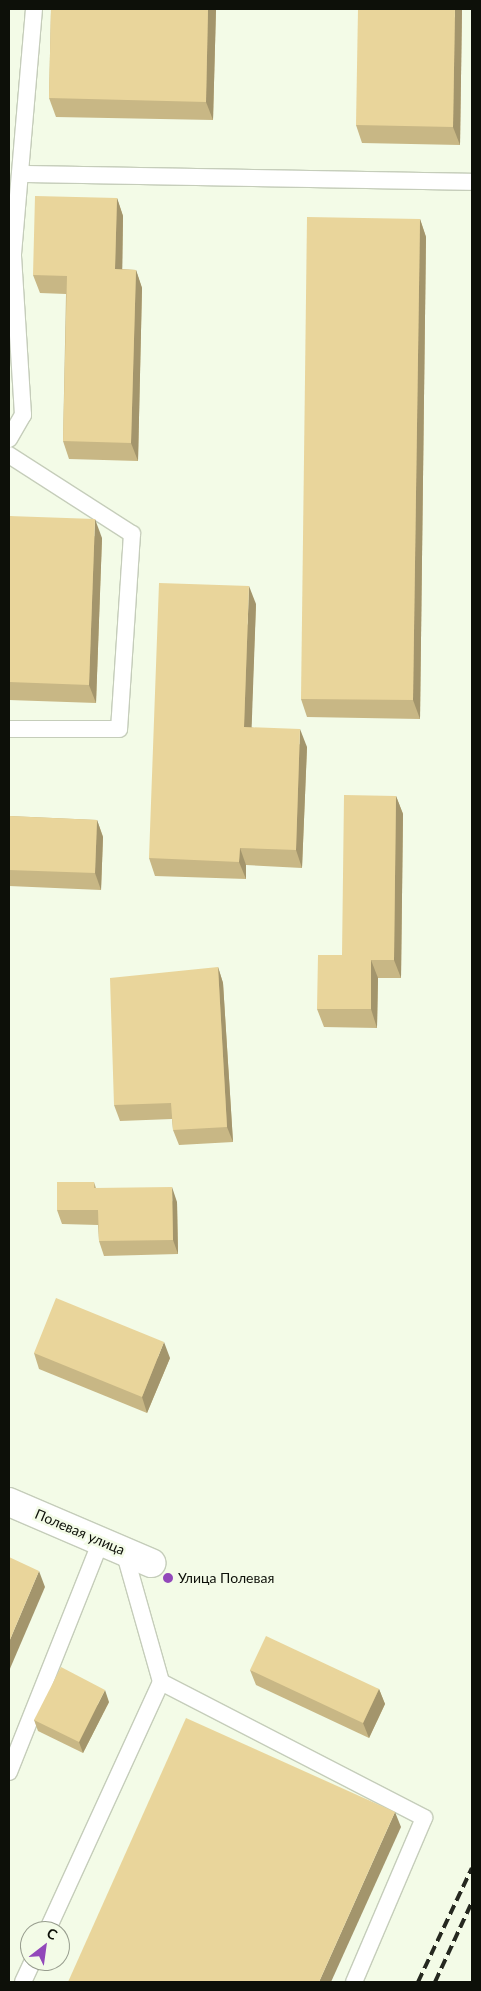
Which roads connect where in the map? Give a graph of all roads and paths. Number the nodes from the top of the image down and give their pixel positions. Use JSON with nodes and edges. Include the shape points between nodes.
{"nodes":[{"id":1,"x":34,"y":9,"type":"edge"},
{"id":2,"x":20,"y":174,"type":"junction"},
{"id":3,"x":472,"y":182,"type":"edge"},
{"id":4,"x":11,"y":254,"type":"edge"},
{"id":5,"x":9,"y":440,"type":"edge"},
{"id":6,"x":9,"y":455,"type":"edge"},
{"id":7,"x":9,"y":729,"type":"edge"},
{"id":8,"x":9,"y":1502,"type":"edge"},
{"id":9,"x":113,"y":1546,"type":"junction"},
{"id":10,"x":151,"y":1563,"type":"dead end"},
{"id":11,"x":160,"y":1682,"type":"junction"},
{"id":12,"x":9,"y":1772,"type":"edge"},
{"id":13,"x":51,"y":1921,"type":"edge"},
{"id":14,"x":354,"y":1982,"type":"edge"}],
"edges":[{"from":1,"to":2,"type":"lane"},
{"from":2,"to":3,"type":"lane"},
{"from":2,"to":4,"type":"lane"},
{"from":4,"to":5,"type":"lane","via":[[23,415]]},
{"from":6,"to":7,"type":"lane","via":[[132,534],[119,729]]},
{"from":8,"to":9,"type":"street","name":"Полевая улица"},
{"from":9,"to":10,"type":"street","name":"Полевая улица"},
{"from":9,"to":11,"type":"lane"},
{"from":9,"to":12,"type":"lane"},
{"from":11,"to":13,"type":"lane"},
{"from":11,"to":14,"type":"lane","via":[[424,1818]]}]}
